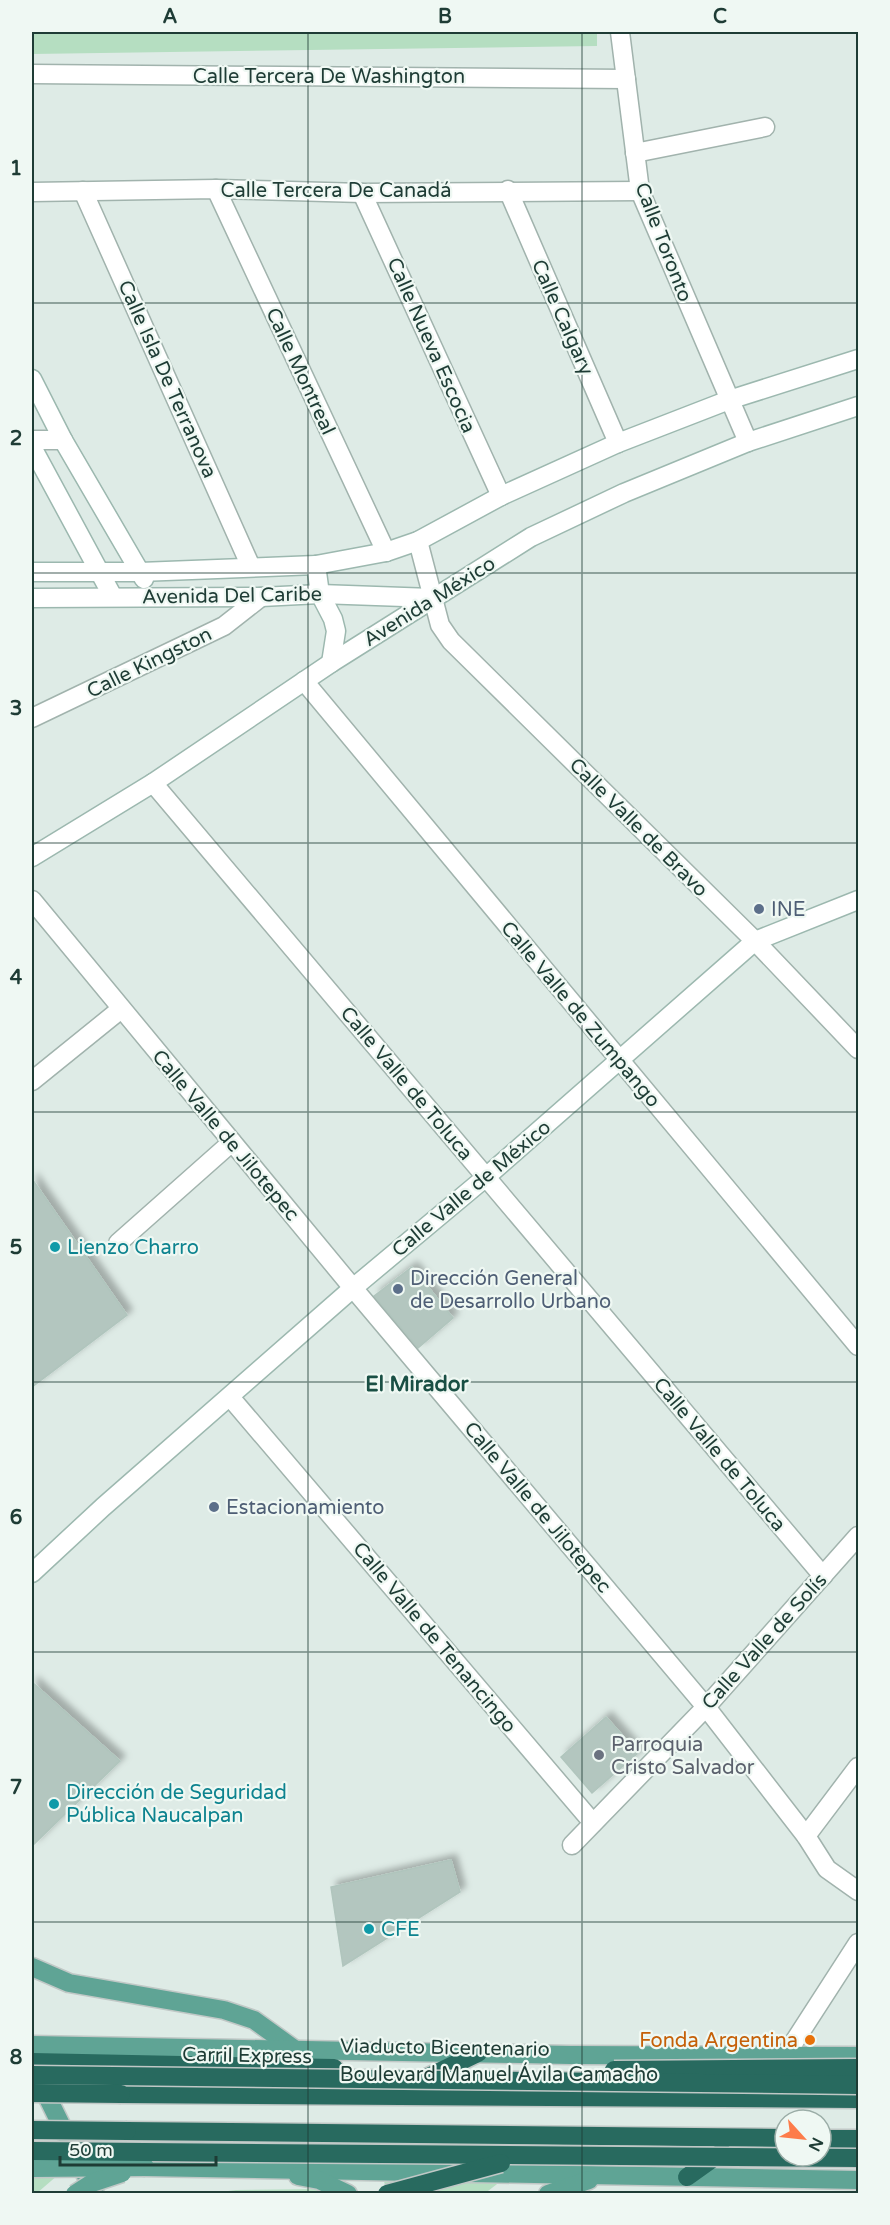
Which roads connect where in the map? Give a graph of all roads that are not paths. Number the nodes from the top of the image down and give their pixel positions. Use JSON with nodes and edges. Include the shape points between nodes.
{"nodes":[{"id":1,"x":620,"y":32,"type":"edge"},
{"id":2,"x":32,"y":74,"type":"edge"},
{"id":3,"x":626,"y":79,"type":"junction"},
{"id":4,"x":765,"y":127,"type":"dead end"},
{"id":5,"x":635,"y":153,"type":"junction"},
{"id":6,"x":216,"y":189,"type":"junction"},
{"id":7,"x":508,"y":190,"type":"junction"},
{"id":8,"x":83,"y":191,"type":"junction"},
{"id":9,"x":640,"y":191,"type":"junction"},
{"id":10,"x":32,"y":192,"type":"edge"},
{"id":11,"x":362,"y":193,"type":"junction"},
{"id":12,"x":858,"y":359,"type":"edge"},
{"id":13,"x":32,"y":379,"type":"edge"},
{"id":14,"x":729,"y":400,"type":"junction"},
{"id":15,"x":858,"y":406,"type":"edge"},
{"id":16,"x":32,"y":440,"type":"edge"},
{"id":17,"x":63,"y":440,"type":"junction"},
{"id":18,"x":748,"y":442,"type":"junction"},
{"id":19,"x":618,"y":443,"type":"junction"},
{"id":20,"x":32,"y":447,"type":"edge"},
{"id":21,"x":501,"y":496,"type":"junction"},
{"id":22,"x":418,"y":541,"type":"junction"},
{"id":23,"x":386,"y":552,"type":"junction"},
{"id":24,"x":316,"y":565,"type":"junction"},
{"id":25,"x":251,"y":567,"type":"junction"},
{"id":26,"x":32,"y":572,"type":"edge"},
{"id":27,"x":98,"y":572,"type":"junction"},
{"id":28,"x":140,"y":572,"type":"junction"},
{"id":29,"x":320,"y":594,"type":"junction"},
{"id":30,"x":112,"y":597,"type":"junction"},
{"id":31,"x":154,"y":597,"type":"junction"},
{"id":32,"x":261,"y":597,"type":"junction"},
{"id":33,"x":32,"y":598,"type":"edge"},
{"id":34,"x":432,"y":598,"type":"junction"},
{"id":35,"x":331,"y":663,"type":"junction"},
{"id":36,"x":304,"y":681,"type":"junction"},
{"id":37,"x":32,"y":717,"type":"edge"},
{"id":38,"x":153,"y":783,"type":"junction"},
{"id":39,"x":32,"y":857,"type":"edge"},
{"id":40,"x":32,"y":900,"type":"edge"},
{"id":41,"x":858,"y":900,"type":"edge"},
{"id":42,"x":755,"y":941,"type":"junction"},
{"id":43,"x":122,"y":1009,"type":"junction"},
{"id":44,"x":858,"y":1049,"type":"edge"},
{"id":45,"x":619,"y":1060,"type":"junction"},
{"id":46,"x":32,"y":1080,"type":"edge"},
{"id":47,"x":232,"y":1142,"type":"junction"},
{"id":48,"x":486,"y":1177,"type":"junction"},
{"id":49,"x":118,"y":1243,"type":"dead end"},
{"id":50,"x":352,"y":1288,"type":"junction"},
{"id":51,"x":858,"y":1346,"type":"edge"},
{"id":52,"x":230,"y":1397,"type":"junction"},
{"id":53,"x":858,"y":1536,"type":"edge"},
{"id":54,"x":32,"y":1573,"type":"edge"},
{"id":55,"x":823,"y":1576,"type":"junction"},
{"id":56,"x":706,"y":1707,"type":"junction"},
{"id":57,"x":858,"y":1767,"type":"edge"},
{"id":58,"x":592,"y":1823,"type":"junction"},
{"id":59,"x":806,"y":1836,"type":"junction"},
{"id":60,"x":572,"y":1845,"type":"dead end"},
{"id":61,"x":858,"y":1891,"type":"edge"},
{"id":62,"x":858,"y":1943,"type":"edge"},
{"id":63,"x":32,"y":1967,"type":"edge"},
{"id":64,"x":32,"y":2045,"type":"edge"},
{"id":65,"x":297,"y":2051,"type":"junction"},
{"id":66,"x":478,"y":2053,"type":"junction"},
{"id":67,"x":785,"y":2056,"type":"junction"},
{"id":68,"x":858,"y":2056,"type":"edge"},
{"id":69,"x":32,"y":2064,"type":"edge"},
{"id":70,"x":858,"y":2068,"type":"edge"},
{"id":71,"x":32,"y":2075,"type":"edge"},
{"id":72,"x":858,"y":2085,"type":"edge"},
{"id":73,"x":32,"y":2093,"type":"edge"},
{"id":74,"x":388,"y":2096,"type":"junction"},
{"id":75,"x":858,"y":2099,"type":"edge"},
{"id":76,"x":32,"y":2130,"type":"edge"},
{"id":77,"x":742,"y":2138,"type":"junction"},
{"id":78,"x":773,"y":2138,"type":"edge"},
{"id":79,"x":833,"y":2139,"type":"edge"},
{"id":80,"x":858,"y":2139,"type":"edge"},
{"id":81,"x":32,"y":2151,"type":"edge"},
{"id":82,"x":528,"y":2156,"type":"junction"},
{"id":83,"x":858,"y":2158,"type":"edge"},
{"id":84,"x":142,"y":2167,"type":"junction"},
{"id":85,"x":246,"y":2167,"type":"junction"},
{"id":86,"x":32,"y":2168,"type":"edge"},
{"id":87,"x":610,"y":2176,"type":"junction"},
{"id":88,"x":687,"y":2177,"type":"junction"},
{"id":89,"x":858,"y":2180,"type":"edge"},
{"id":90,"x":75,"y":2193,"type":"edge"},
{"id":91,"x":95,"y":2193,"type":"edge"},
{"id":92,"x":348,"y":2193,"type":"edge"},
{"id":93,"x":387,"y":2193,"type":"edge"},
{"id":94,"x":548,"y":2193,"type":"edge"}],
"edges":[{"from":1,"to":3,"type":"street","name":"Calle Toronto"},
{"from":2,"to":3,"type":"street","name":"Calle Tercera De Washington"},
{"from":3,"to":5,"type":"street","name":"Calle Toronto"},
{"from":4,"to":5,"type":"street"},
{"from":5,"to":9,"type":"street","name":"Calle Toronto"},
{"from":6,"to":8,"type":"street","name":"Calle Tercera De Canadá"},
{"from":6,"to":11,"type":"street","name":"Calle Tercera De Canadá"},
{"from":6,"to":23,"type":"street","name":"Calle Montreal"},
{"from":7,"to":9,"type":"street","name":"Calle Tercera De Canadá"},
{"from":7,"to":11,"type":"street","name":"Calle Tercera De Canadá"},
{"from":7,"to":19,"type":"street","name":"Calle Calgary"},
{"from":8,"to":10,"type":"street","name":"Calle Tercera De Canadá"},
{"from":8,"to":25,"type":"street","name":"Calle Isla De Terranova"},
{"from":9,"to":14,"type":"street","name":"Calle Toronto"},
{"from":11,"to":21,"type":"street","name":"Calle Nueva Escocia"},
{"from":12,"to":14,"type":"street"},
{"from":13,"to":17,"type":"street"},
{"from":14,"to":18,"type":"street","name":"Calle Toronto"},
{"from":14,"to":19,"type":"street"},
{"from":15,"to":18,"type":"street","name":"Avenida México"},
{"from":16,"to":17,"type":"street"},
{"from":17,"to":28,"type":"street"},
{"from":18,"to":34,"type":"street","name":"Avenida México","via":[[624,493],[531,537]]},
{"from":19,"to":21,"type":"street"},
{"from":20,"to":27,"type":"street"},
{"from":21,"to":22,"type":"street"},
{"from":22,"to":23,"type":"street","name":"Avenida Del Caribe"},
{"from":22,"to":34,"type":"street","name":"Calle Valle de Bravo"},
{"from":23,"to":24,"type":"street","name":"Avenida Del Caribe"},
{"from":24,"to":25,"type":"street","name":"Avenida Del Caribe"},
{"from":24,"to":29,"type":"street"},
{"from":25,"to":28,"type":"street","name":"Avenida Del Caribe"},
{"from":26,"to":27,"type":"street","name":"Avenida Del Caribe"},
{"from":27,"to":28,"type":"street","name":"Avenida Del Caribe"},
{"from":27,"to":30,"type":"street"},
{"from":28,"to":31,"type":"street"},
{"from":29,"to":32,"type":"street","name":"Avenida Del Caribe"},
{"from":29,"to":34,"type":"street","name":"Avenida Del Caribe"},
{"from":29,"to":35,"type":"street","via":[[336,631]]},
{"from":30,"to":31,"type":"street","name":"Avenida Del Caribe"},
{"from":30,"to":33,"type":"street","name":"Avenida Del Caribe"},
{"from":31,"to":32,"type":"street","name":"Avenida Del Caribe"},
{"from":32,"to":37,"type":"street","name":"Calle Kingston","via":[[224,626]]},
{"from":34,"to":35,"type":"street","name":"Avenida México"},
{"from":34,"to":42,"type":"street","name":"Calle Valle de Bravo","via":[[440,625],[451,641]]},
{"from":35,"to":36,"type":"street","name":"Avenida México"},
{"from":36,"to":38,"type":"street","name":"Avenida México"},
{"from":36,"to":45,"type":"street","name":"Calle Valle de Zumpango"},
{"from":38,"to":39,"type":"street","name":"Avenida México"},
{"from":38,"to":48,"type":"street","name":"Calle Valle de Toluca"},
{"from":40,"to":43,"type":"street","name":"Calle Valle de Jilotepec"},
{"from":41,"to":42,"type":"street","name":"Calle Valle de México"},
{"from":42,"to":44,"type":"street","name":"Calle Valle de Bravo"},
{"from":42,"to":45,"type":"street","name":"Calle Valle de México"},
{"from":43,"to":46,"type":"street"},
{"from":43,"to":47,"type":"street","name":"Calle Valle de Jilotepec"},
{"from":45,"to":48,"type":"street","name":"Calle Valle de México"},
{"from":45,"to":51,"type":"street","name":"Calle Valle de Zumpango"},
{"from":47,"to":49,"type":"street"},
{"from":47,"to":50,"type":"street","name":"Calle Valle de Jilotepec"},
{"from":48,"to":50,"type":"street","name":"Calle Valle de México"},
{"from":48,"to":55,"type":"street","name":"Calle Valle de Toluca"},
{"from":50,"to":52,"type":"street","name":"Calle Valle de México"},
{"from":50,"to":56,"type":"street","name":"Calle Valle de Jilotepec"},
{"from":52,"to":54,"type":"street","name":"Calle Valle de México"},
{"from":52,"to":58,"type":"street","name":"Calle Valle de Tenancingo"},
{"from":53,"to":55,"type":"street","name":"Calle Valle de Solís"},
{"from":55,"to":56,"type":"street","name":"Calle Valle de Solís"},
{"from":56,"to":58,"type":"street","name":"Calle Valle de Solís"},
{"from":56,"to":59,"type":"street","name":"Calle Valle de Jilotepec"},
{"from":57,"to":59,"type":"street"},
{"from":58,"to":60,"type":"street","name":"Calle Valle de Solís"},
{"from":59,"to":61,"type":"street","name":"Calle Valle de Jilotepec","via":[[827,1869]]},
{"from":62,"to":67,"type":"street"},
{"from":63,"to":65,"type":"main road","via":[[69,1983],[224,2010],[254,2020]]},
{"from":64,"to":65,"type":"main road","name":"Boulevard Manuel Ávila Camacho"},
{"from":65,"to":66,"type":"main road","name":"Boulevard Manuel Ávila Camacho"},
{"from":66,"to":67,"type":"main road","name":"Boulevard Manuel Ávila Camacho"},
{"from":66,"to":74,"type":"highway"},
{"from":67,"to":68,"type":"main road","name":"Boulevard Manuel Ávila Camacho"},
{"from":69,"to":70,"type":"highway","name":"Viaducto Bicentenario","bridge":true,"via":[[526,2072]]},
{"from":69,"to":91,"type":"main road"},
{"from":71,"to":72,"type":"highway","name":"Carril Express","bridge":true},
{"from":73,"to":74,"type":"highway","name":"Boulevard Manuel Ávila Camacho","bridge":true},
{"from":74,"to":75,"type":"highway","name":"Boulevard Manuel Ávila Camacho"},
{"from":76,"to":77,"type":"highway","bridge":true},
{"from":77,"to":78,"type":"highway"},
{"from":77,"to":88,"type":"highway"},
{"from":79,"to":80,"type":"highway"},
{"from":81,"to":82,"type":"highway","bridge":true},
{"from":82,"to":83,"type":"highway","bridge":true},
{"from":82,"to":93,"type":"highway","bridge":true},
{"from":84,"to":85,"type":"main road"},
{"from":84,"to":86,"type":"main road","bridge":true},
{"from":84,"to":90,"type":"main road","bridge":true,"via":[[92,2183]]},
{"from":85,"to":87,"type":"main road"},
{"from":85,"to":92,"type":"main road","via":[[319,2180]]},
{"from":87,"to":88,"type":"main road"},
{"from":87,"to":94,"type":"main road"},
{"from":88,"to":89,"type":"main road"}]}
